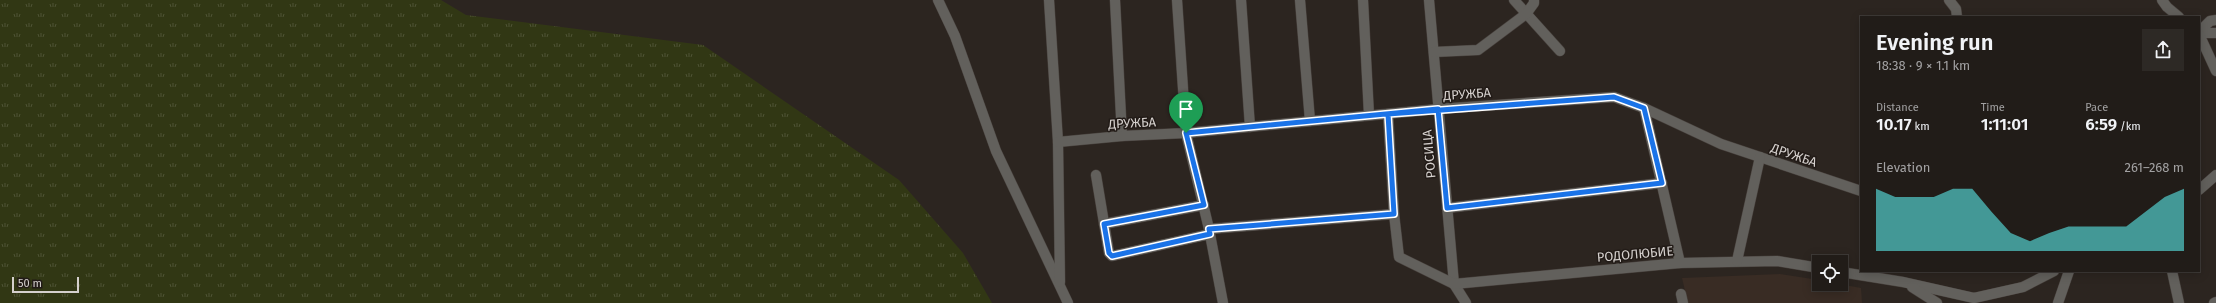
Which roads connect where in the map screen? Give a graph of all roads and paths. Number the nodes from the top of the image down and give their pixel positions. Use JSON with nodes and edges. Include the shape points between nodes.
{"nodes":[{"id":1,"x":938,"y":0,"type":"edge"},
{"id":2,"x":1048,"y":0,"type":"edge"},
{"id":3,"x":1115,"y":0,"type":"edge"},
{"id":4,"x":1178,"y":0,"type":"edge"},
{"id":5,"x":1240,"y":0,"type":"edge"},
{"id":6,"x":1300,"y":0,"type":"edge"},
{"id":7,"x":1362,"y":0,"type":"edge"},
{"id":8,"x":1429,"y":0,"type":"edge"},
{"id":9,"x":1514,"y":0,"type":"edge"},
{"id":10,"x":1534,"y":0,"type":"edge"},
{"id":11,"x":1949,"y":0,"type":"edge"},
{"id":12,"x":2162,"y":0,"type":"edge"},
{"id":13,"x":1526,"y":14,"type":"junction"},
{"id":14,"x":1957,"y":16,"type":"edge"},
{"id":15,"x":2178,"y":16,"type":"edge"},
{"id":16,"x":2216,"y":20,"type":"edge"},
{"id":17,"x":2200,"y":32,"type":"edge"},
{"id":18,"x":2200,"y":33,"type":"edge"},
{"id":19,"x":2216,"y":33,"type":"edge"},
{"id":20,"x":2200,"y":35,"type":"edge"},
{"id":21,"x":1560,"y":51,"type":"dead end"},
{"id":22,"x":1434,"y":52,"type":"junction"},
{"id":23,"x":2216,"y":71,"type":"edge"},
{"id":24,"x":1644,"y":108,"type":"junction"},
{"id":25,"x":1438,"y":109,"type":"junction"},
{"id":26,"x":1388,"y":114,"type":"junction"},
{"id":27,"x":1369,"y":115,"type":"junction"},
{"id":28,"x":1310,"y":121,"type":"junction"},
{"id":29,"x":1250,"y":127,"type":"junction"},
{"id":30,"x":1186,"y":133,"type":"junction"},
{"id":31,"x":1122,"y":136,"type":"junction"},
{"id":32,"x":1058,"y":142,"type":"junction"},
{"id":33,"x":1760,"y":157,"type":"junction"},
{"id":34,"x":1096,"y":175,"type":"dead end"},
{"id":35,"x":2216,"y":175,"type":"edge"},
{"id":36,"x":1662,"y":183,"type":"junction"},
{"id":37,"x":2200,"y":189,"type":"edge"},
{"id":38,"x":1860,"y":191,"type":"edge"},
{"id":39,"x":1204,"y":205,"type":"junction"},
{"id":40,"x":1447,"y":208,"type":"junction"},
{"id":41,"x":1394,"y":214,"type":"junction"},
{"id":42,"x":1104,"y":224,"type":"junction"},
{"id":43,"x":1210,"y":231,"type":"junction"},
{"id":44,"x":1737,"y":261,"type":"junction"},
{"id":45,"x":1680,"y":263,"type":"junction"},
{"id":46,"x":1812,"y":267,"type":"edge"},
{"id":47,"x":2052,"y":272,"type":"edge"},
{"id":48,"x":2070,"y":272,"type":"edge"},
{"id":49,"x":2172,"y":272,"type":"edge"},
{"id":50,"x":1848,"y":273,"type":"edge"},
{"id":51,"x":1904,"y":282,"type":"junction"},
{"id":52,"x":1454,"y":284,"type":"junction"},
{"id":53,"x":1060,"y":286,"type":"junction"},
{"id":54,"x":1068,"y":303,"type":"edge"},
{"id":55,"x":1223,"y":303,"type":"edge"},
{"id":56,"x":1466,"y":303,"type":"edge"},
{"id":57,"x":1937,"y":303,"type":"edge"},
{"id":58,"x":2058,"y":303,"type":"edge"},
{"id":59,"x":2179,"y":303,"type":"edge"}],
"edges":[{"from":1,"to":53,"type":"street","via":[[955,36],[996,151]]},
{"from":2,"to":32,"type":"street"},
{"from":3,"to":31,"type":"street"},
{"from":4,"to":30,"type":"street"},
{"from":5,"to":29,"type":"street"},
{"from":6,"to":28,"type":"street"},
{"from":7,"to":27,"type":"street"},
{"from":8,"to":22,"type":"street","name":"РОСИЦА"},
{"from":9,"to":13,"type":"street"},
{"from":10,"to":13,"type":"street"},
{"from":11,"to":14,"type":"street","via":[[1956,9]]},
{"from":12,"to":15,"type":"street"},
{"from":13,"to":21,"type":"street"},
{"from":13,"to":22,"type":"street","via":[[1478,50]]},
{"from":16,"to":17,"type":"street"},
{"from":18,"to":19,"type":"street"},
{"from":20,"to":23,"type":"street"},
{"from":22,"to":25,"type":"street","name":"РОСИЦА"},
{"from":24,"to":25,"type":"street","name":"ДРУЖБА","via":[[1614,97]]},
{"from":24,"to":33,"type":"street","name":"ДРУЖБА","via":[[1721,144]]},
{"from":24,"to":36,"type":"street"},
{"from":25,"to":26,"type":"street","name":"ДРУЖБА"},
{"from":25,"to":40,"type":"street","name":"РОСИЦА"},
{"from":26,"to":27,"type":"street","name":"ДРУЖБА"},
{"from":26,"to":41,"type":"street"},
{"from":27,"to":28,"type":"street","name":"ДРУЖБА"},
{"from":28,"to":29,"type":"street","name":"ДРУЖБА"},
{"from":29,"to":30,"type":"street","name":"ДРУЖБА"},
{"from":30,"to":31,"type":"street","name":"ДРУЖБА"},
{"from":30,"to":39,"type":"street"},
{"from":31,"to":32,"type":"street","name":"ДРУЖБА"},
{"from":32,"to":53,"type":"street"},
{"from":33,"to":38,"type":"street","name":"ДРУЖБА"},
{"from":33,"to":44,"type":"street"},
{"from":34,"to":42,"type":"street"},
{"from":35,"to":37,"type":"street"},
{"from":36,"to":40,"type":"street"},
{"from":36,"to":45,"type":"street"},
{"from":39,"to":42,"type":"street"},
{"from":39,"to":43,"type":"street"},
{"from":40,"to":52,"type":"street","name":"РОСИЦА"},
{"from":41,"to":43,"type":"street"},
{"from":41,"to":52,"type":"street","via":[[1399,257]]},
{"from":42,"to":43,"type":"street","via":[[1109,253],[1112,256]]},
{"from":43,"to":55,"type":"street"},
{"from":44,"to":45,"type":"street","name":"РОДОЛЮБИЕ"},
{"from":44,"to":46,"type":"street","name":"РОДОЛЮБИЕ","via":[[1777,261]]},
{"from":45,"to":52,"type":"street","name":"РОДОЛЮБИЕ"},
{"from":47,"to":51,"type":"street","via":[[2023,287],[1974,298]]},
{"from":48,"to":58,"type":"street"},
{"from":49,"to":59,"type":"street"},
{"from":50,"to":51,"type":"street"},
{"from":51,"to":57,"type":"street"},
{"from":52,"to":56,"type":"street","name":"РОСИЦА"},
{"from":53,"to":54,"type":"street"}]}
